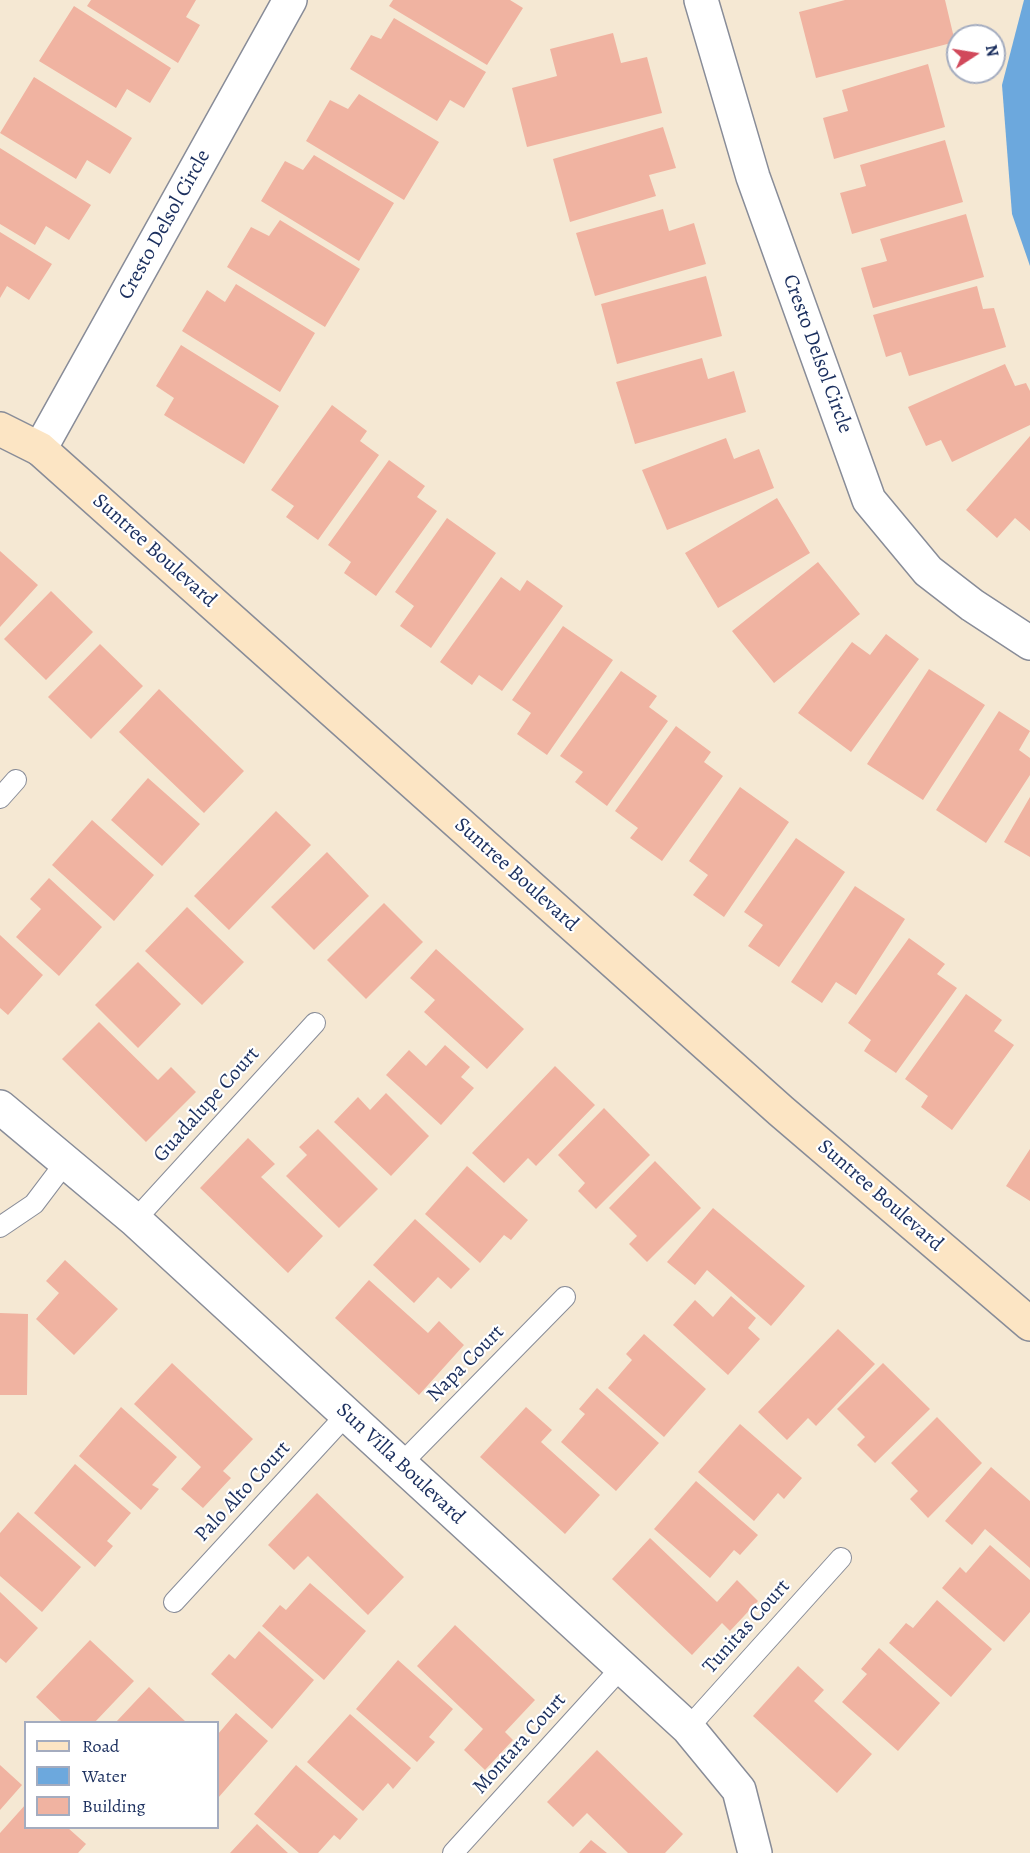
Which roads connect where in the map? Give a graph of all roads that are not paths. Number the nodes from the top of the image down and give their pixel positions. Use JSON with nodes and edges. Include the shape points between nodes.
{"nodes":[{"id":1,"x":290,"y":0,"type":"edge"},
{"id":2,"x":701,"y":0,"type":"edge"},
{"id":3,"x":0,"y":429,"type":"edge"},
{"id":4,"x":40,"y":449,"type":"junction"},
{"id":5,"x":1030,"y":643,"type":"edge"},
{"id":6,"x":16,"y":780,"type":"dead end"},
{"id":7,"x":0,"y":798,"type":"edge"},
{"id":8,"x":315,"y":1023,"type":"dead end"},
{"id":9,"x":0,"y":1107,"type":"edge"},
{"id":10,"x":65,"y":1163,"type":"junction"},
{"id":11,"x":135,"y":1220,"type":"junction"},
{"id":12,"x":0,"y":1227,"type":"edge"},
{"id":13,"x":565,"y":1298,"type":"dead end"},
{"id":14,"x":1030,"y":1324,"type":"edge"},
{"id":15,"x":346,"y":1414,"type":"junction"},
{"id":16,"x":401,"y":1464,"type":"junction"},
{"id":17,"x":841,"y":1558,"type":"dead end"},
{"id":18,"x":174,"y":1602,"type":"dead end"},
{"id":19,"x":622,"y":1667,"type":"junction"},
{"id":20,"x":688,"y":1728,"type":"junction"},
{"id":21,"x":453,"y":1853,"type":"edge"},
{"id":22,"x":755,"y":1853,"type":"edge"}],
"edges":[{"from":1,"to":4,"type":"street","name":"Cresto Delsol Circle"},
{"from":2,"to":5,"type":"street","name":"Cresto Delsol Circle","via":[[753,177],[869,500],[928,571],[972,606]]},
{"from":3,"to":4,"type":"street","name":"Suntree Boulevard"},
{"from":4,"to":14,"type":"street","name":"Suntree Boulevard","via":[[772,1104]]},
{"from":6,"to":7,"type":"lane"},
{"from":8,"to":11,"type":"lane","name":"Guadalupe Court"},
{"from":9,"to":10,"type":"street","name":"Sun Villa Boulevard"},
{"from":10,"to":11,"type":"street","name":"Sun Villa Boulevard"},
{"from":10,"to":12,"type":"lane","via":[[34,1204]]},
{"from":11,"to":15,"type":"street","name":"Sun Villa Boulevard"},
{"from":13,"to":16,"type":"lane","name":"Napa Court"},
{"from":15,"to":16,"type":"street","name":"Sun Villa Boulevard"},
{"from":15,"to":18,"type":"lane","name":"Palo Alto Court"},
{"from":16,"to":19,"type":"street","name":"Sun Villa Boulevard"},
{"from":17,"to":20,"type":"lane","name":"Tunitas Court"},
{"from":19,"to":20,"type":"street","name":"Sun Villa Boulevard"},
{"from":19,"to":21,"type":"lane","name":"Montara Court"},
{"from":20,"to":22,"type":"street","name":"Sun Villa Boulevard","via":[[740,1790]]}]}
